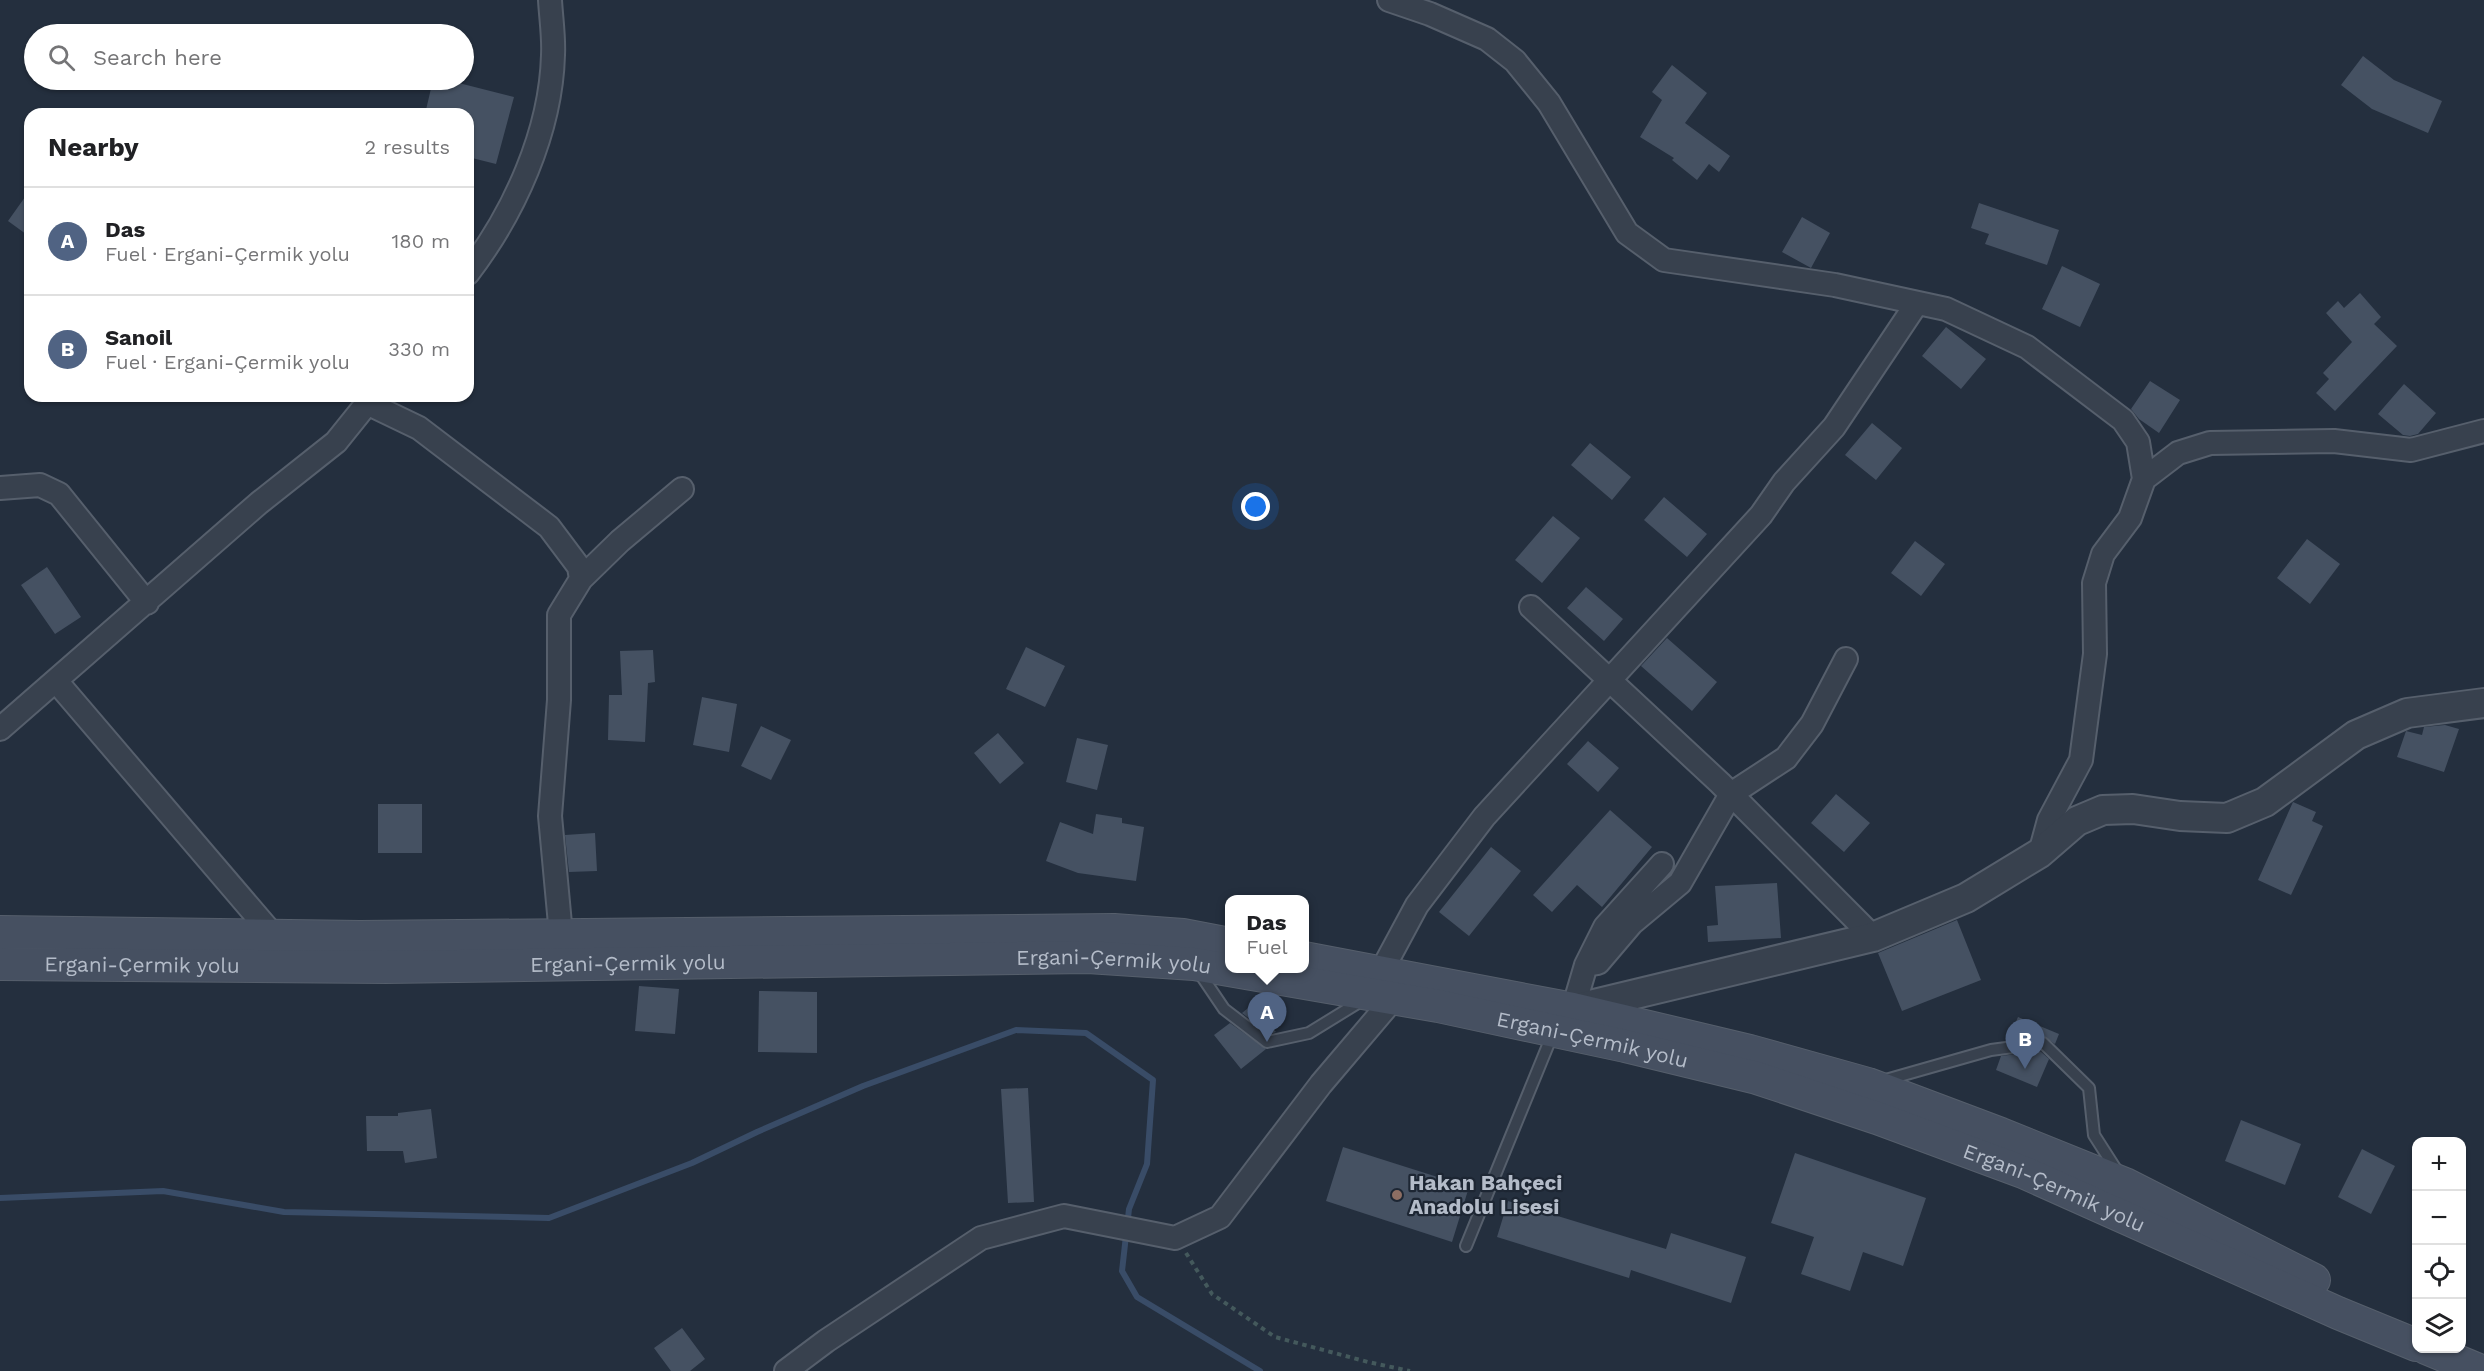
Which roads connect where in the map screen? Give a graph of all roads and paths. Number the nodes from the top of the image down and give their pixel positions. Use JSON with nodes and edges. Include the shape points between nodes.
{"nodes":[{"id":1,"x":550,"y":0,"type":"edge"},
{"id":2,"x":1389,"y":0,"type":"edge"},
{"id":3,"x":474,"y":265,"type":"edge"},
{"id":4,"x":1917,"y":303,"type":"junction"},
{"id":5,"x":368,"y":402,"type":"edge"},
{"id":6,"x":374,"y":402,"type":"edge"},
{"id":7,"x":2484,"y":431,"type":"edge"},
{"id":8,"x":2144,"y":479,"type":"junction"},
{"id":9,"x":0,"y":488,"type":"edge"},
{"id":10,"x":682,"y":489,"type":"dead end"},
{"id":11,"x":581,"y":579,"type":"junction"},
{"id":12,"x":147,"y":603,"type":"junction"},
{"id":13,"x":1531,"y":607,"type":"dead end"},
{"id":14,"x":1846,"y":659,"type":"dead end"},
{"id":15,"x":56,"y":681,"type":"junction"},
{"id":16,"x":1609,"y":681,"type":"junction"},
{"id":17,"x":2484,"y":704,"type":"edge"},
{"id":18,"x":0,"y":729,"type":"edge"},
{"id":19,"x":1731,"y":794,"type":"junction"},
{"id":20,"x":2040,"y":853,"type":"junction"},
{"id":21,"x":1662,"y":864,"type":"dead end"},
{"id":22,"x":0,"y":932,"type":"edge"},
{"id":23,"x":273,"y":935,"type":"junction"},
{"id":24,"x":561,"y":935,"type":"junction"},
{"id":25,"x":1873,"y":937,"type":"junction"},
{"id":26,"x":1225,"y":943,"type":"edge"},
{"id":27,"x":1309,"y":960,"type":"edge"},
{"id":28,"x":0,"y":963,"type":"edge"},
{"id":29,"x":1194,"y":964,"type":"junction"},
{"id":30,"x":1586,"y":965,"type":"junction"},
{"id":31,"x":1225,"y":968,"type":"edge"},
{"id":32,"x":1264,"y":973,"type":"edge"},
{"id":33,"x":1382,"y":988,"type":"junction"},
{"id":34,"x":1563,"y":1020,"type":"junction"},
{"id":35,"x":1868,"y":1084,"type":"junction"},
{"id":36,"x":2125,"y":1184,"type":"junction"},
{"id":37,"x":1175,"y":1238,"type":"junction"},
{"id":38,"x":1466,"y":1246,"type":"dead end"},
{"id":39,"x":2412,"y":1331,"type":"edge"},
{"id":40,"x":2412,"y":1343,"type":"edge"},
{"id":41,"x":2439,"y":1353,"type":"edge"},
{"id":42,"x":2454,"y":1353,"type":"edge"},
{"id":43,"x":2483,"y":1370,"type":"edge"},
{"id":44,"x":786,"y":1371,"type":"edge"},
{"id":45,"x":1410,"y":1371,"type":"edge"}],
"edges":[{"from":1,"to":3,"type":"street","via":[[554,55],[546,107],[523,183]]},
{"from":2,"to":4,"type":"street","via":[[1487,39],[1515,61],[1549,103],[1627,232],[1664,260],[1835,285]]},
{"from":4,"to":8,"type":"street","via":[[1946,309],[2027,346],[2123,420],[2138,442]]},
{"from":4,"to":16,"type":"street","via":[[1834,427],[1784,482],[1761,515]]},
{"from":5,"to":12,"type":"street","via":[[336,442],[259,503]]},
{"from":6,"to":11,"type":"street","via":[[419,428],[549,527],[579,567]]},
{"from":7,"to":8,"type":"street","via":[[2411,450],[2334,441],[2210,442],[2178,453]]},
{"from":8,"to":20,"type":"street","via":[[2130,518],[2103,554],[2094,583],[2096,654],[2081,760],[2049,820]]},
{"from":9,"to":12,"type":"street","via":[[40,485],[59,494]]},
{"from":10,"to":11,"type":"street"},
{"from":11,"to":24,"type":"street","via":[[559,615],[559,700],[549,816]]},
{"from":12,"to":15,"type":"street"},
{"from":13,"to":16,"type":"street"},
{"from":14,"to":19,"type":"street","via":[[1812,723],[1786,758]]},
{"from":15,"to":18,"type":"street"},
{"from":15,"to":23,"type":"street"},
{"from":16,"to":19,"type":"street"},
{"from":16,"to":33,"type":"street","via":[[1484,817],[1417,905]]},
{"from":17,"to":20,"type":"street","via":[[2407,713],[2356,735],[2265,802],[2227,818],[2103,810],[2077,821]]},
{"from":19,"to":25,"type":"street"},
{"from":19,"to":30,"type":"street","via":[[1680,883],[1632,923],[1598,963]]},
{"from":20,"to":25,"type":"street","via":[[1966,898]]},
{"from":21,"to":30,"type":"street","via":[[1605,927]]},
{"from":22,"to":23,"type":"main road","name":"Ergani-Çermik yolu"},
{"from":23,"to":24,"type":"main road","name":"Ergani-Çermik yolu"},
{"from":24,"to":26,"type":"main road","name":"Ergani-Çermik yolu","via":[[1113,930]]},
{"from":25,"to":34,"type":"street"},
{"from":27,"to":33,"type":"main road","name":"Ergani-Çermik yolu"},
{"from":28,"to":29,"type":"main road","name":"Ergani-Çermik yolu","via":[[386,967],[1088,957]]},
{"from":29,"to":31,"type":"main road","name":"Ergani-Çermik yolu"},
{"from":29,"to":33,"type":"lane","via":[[1224,1009],[1267,1042],[1309,1033]]},
{"from":30,"to":34,"type":"street"},
{"from":32,"to":33,"type":"main road","name":"Ergani-Çermik yolu"},
{"from":33,"to":34,"type":"main road","name":"Ergani-Çermik yolu"},
{"from":33,"to":37,"type":"street","via":[[1321,1084],[1220,1216]]},
{"from":34,"to":35,"type":"main road","name":"Ergani-Çermik yolu","via":[[1750,1051]]},
{"from":34,"to":38,"type":"lane"},
{"from":34,"to":40,"type":"main road","name":"Ergani-Çermik yolu","via":[[1758,1078],[2023,1172]]},
{"from":35,"to":36,"type":"main road","name":"Ergani-Çermik yolu"},
{"from":35,"to":36,"type":"lane","via":[[1991,1050],[2043,1043],[2089,1088],[2094,1136]]},
{"from":36,"to":39,"type":"main road","name":"Ergani-Çermik yolu"},
{"from":37,"to":44,"type":"street","via":[[1064,1216],[981,1238]]},
{"from":37,"to":45,"type":"path","via":[[1212,1294],[1275,1337]]},
{"from":41,"to":43,"type":"main road"},
{"from":42,"to":43,"type":"main road"}]}
